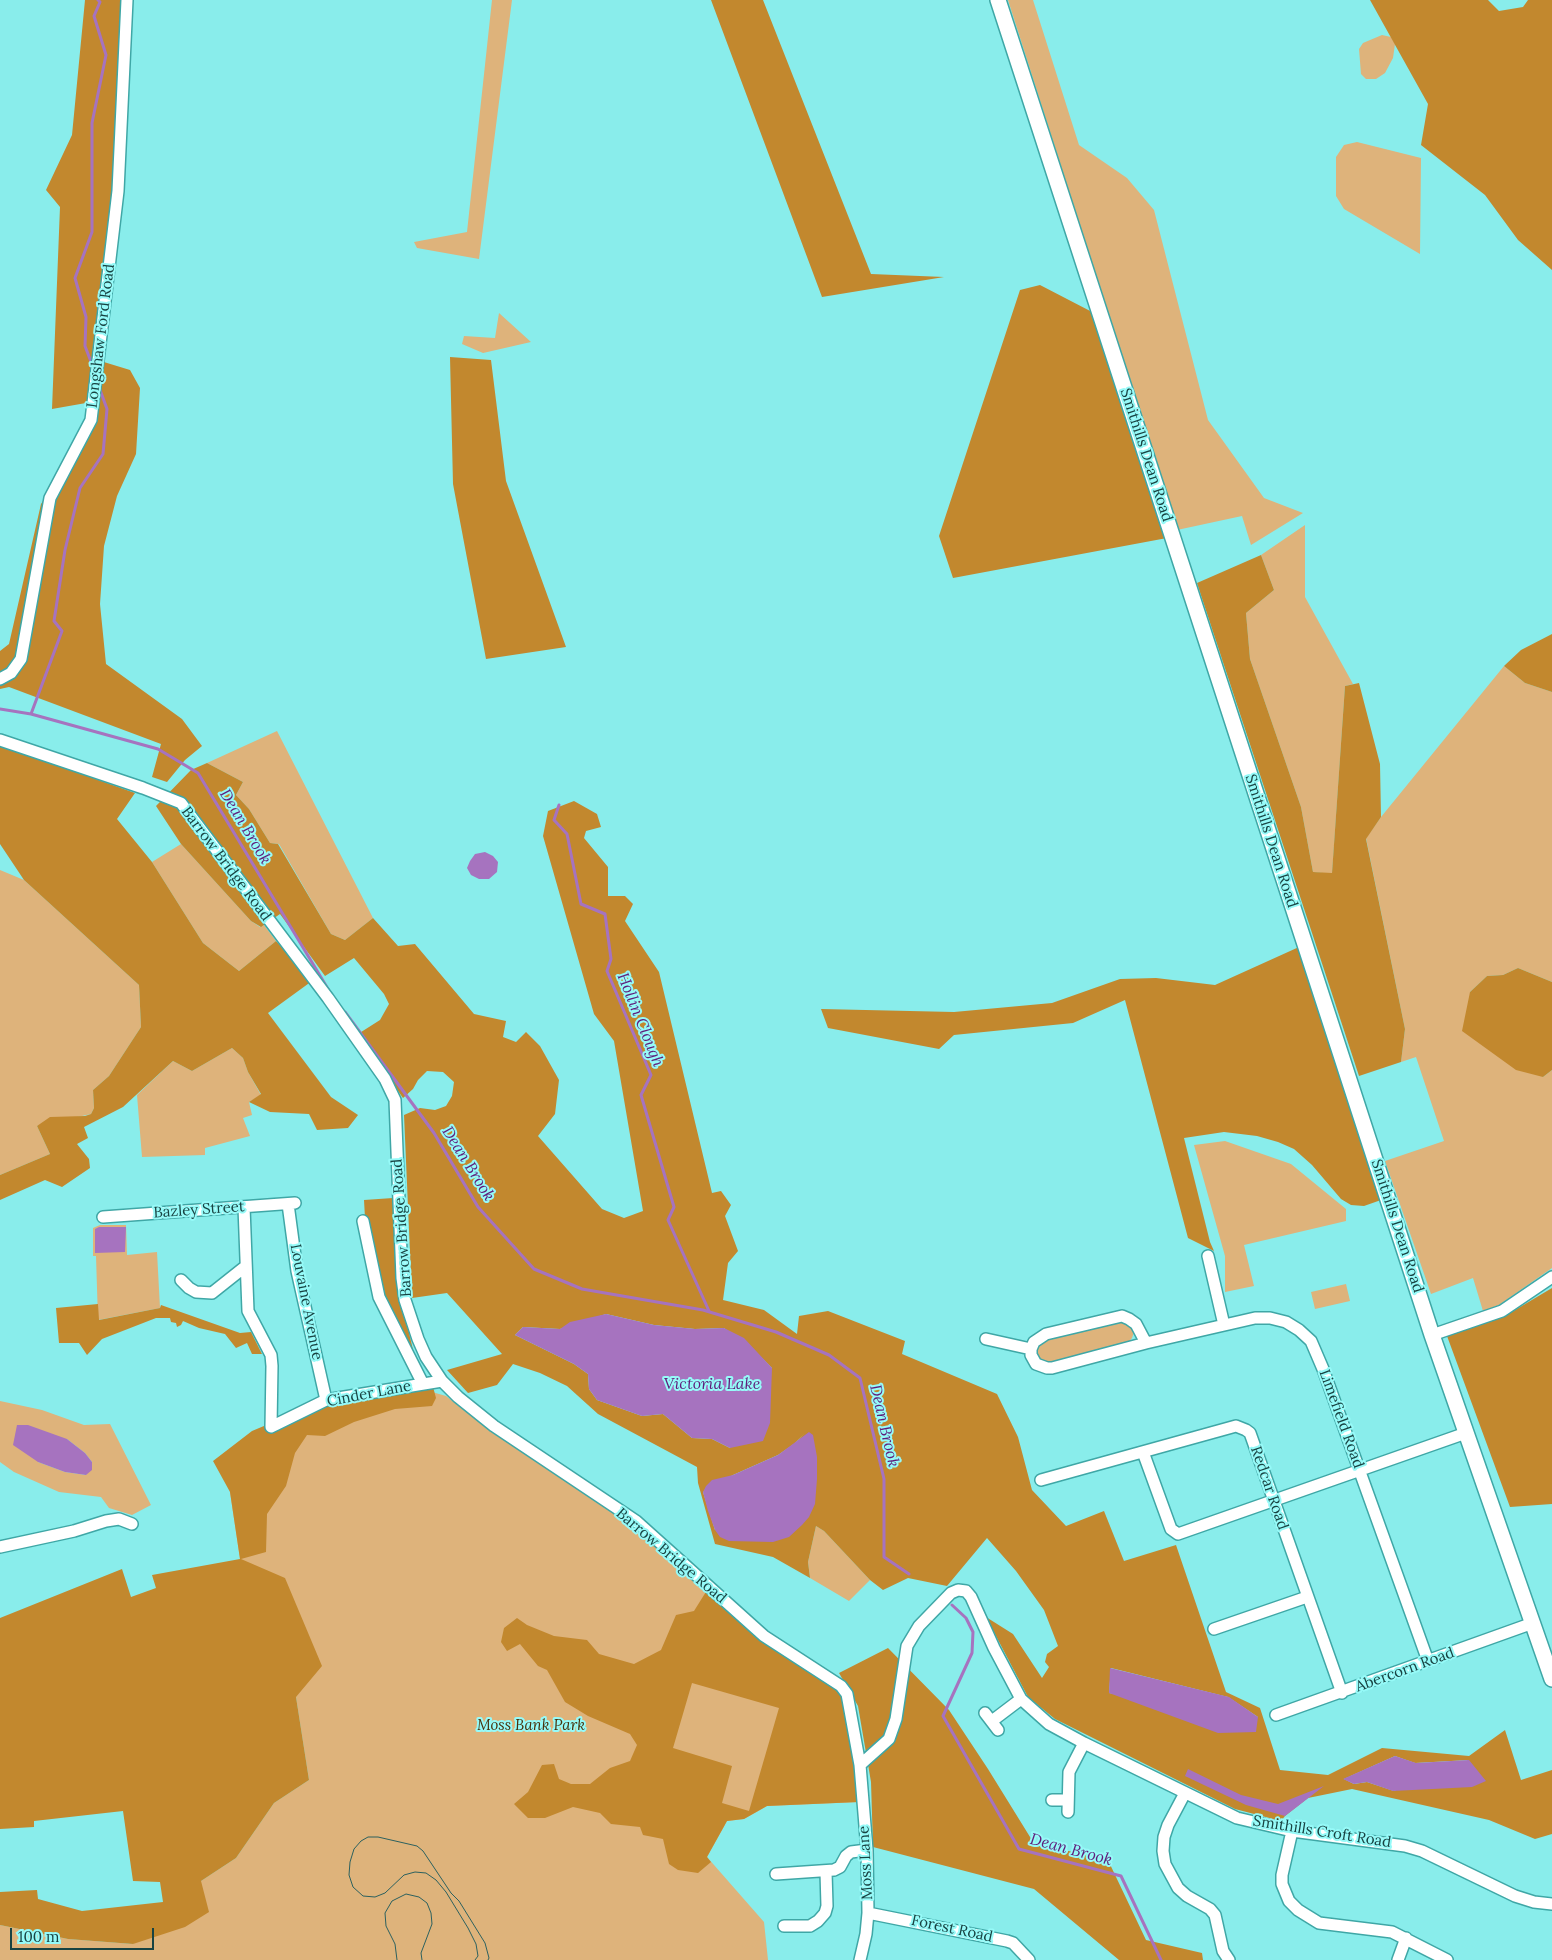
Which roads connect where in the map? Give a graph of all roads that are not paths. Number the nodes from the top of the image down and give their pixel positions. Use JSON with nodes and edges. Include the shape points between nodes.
{"nodes":[{"id":1,"x":127,"y":0,"type":"edge"},
{"id":2,"x":998,"y":0,"type":"edge"},
{"id":3,"x":0,"y":679,"type":"edge"},
{"id":4,"x":0,"y":740,"type":"edge"},
{"id":5,"x":292,"y":1204,"type":"joint"},
{"id":6,"x":244,"y":1207,"type":"junction"},
{"id":7,"x":103,"y":1216,"type":"dead end"},
{"id":8,"x":363,"y":1221,"type":"dead end"},
{"id":9,"x":1208,"y":1256,"type":"dead end"},
{"id":10,"x":246,"y":1266,"type":"junction"},
{"id":11,"x":1552,"y":1277,"type":"edge"},
{"id":12,"x":181,"y":1280,"type":"dead end"},
{"id":13,"x":1224,"y":1325,"type":"junction"},
{"id":14,"x":1432,"y":1335,"type":"junction"},
{"id":15,"x":986,"y":1338,"type":"dead end"},
{"id":16,"x":1146,"y":1343,"type":"junction"},
{"id":17,"x":1031,"y":1349,"type":"junction"},
{"id":18,"x":442,"y":1381,"type":"junction"},
{"id":19,"x":423,"y":1384,"type":"junction"},
{"id":20,"x":326,"y":1400,"type":"junction"},
{"id":21,"x":1466,"y":1433,"type":"junction"},
{"id":22,"x":1143,"y":1452,"type":"junction"},
{"id":23,"x":1360,"y":1470,"type":"junction"},
{"id":24,"x":1041,"y":1480,"type":"dead end"},
{"id":25,"x":1274,"y":1501,"type":"junction"},
{"id":26,"x":132,"y":1524,"type":"dead end"},
{"id":27,"x":0,"y":1548,"type":"edge"},
{"id":28,"x":1307,"y":1597,"type":"junction"},
{"id":29,"x":1533,"y":1623,"type":"junction"},
{"id":30,"x":1214,"y":1629,"type":"dead end"},
{"id":31,"x":1428,"y":1662,"type":"junction"},
{"id":32,"x":1552,"y":1679,"type":"edge"},
{"id":33,"x":1342,"y":1693,"type":"junction"},
{"id":34,"x":1021,"y":1699,"type":"junction"},
{"id":35,"x":1276,"y":1715,"type":"dead end"},
{"id":36,"x":992,"y":1721,"type":"dead end"},
{"id":37,"x":1084,"y":1743,"type":"junction"},
{"id":38,"x":860,"y":1765,"type":"junction"},
{"id":39,"x":1185,"y":1793,"type":"junction"},
{"id":40,"x":1052,"y":1800,"type":"dead end"},
{"id":41,"x":1292,"y":1831,"type":"junction"},
{"id":42,"x":867,"y":1850,"type":"junction"},
{"id":43,"x":826,"y":1872,"type":"junction"},
{"id":44,"x":776,"y":1874,"type":"dead end"},
{"id":45,"x":1552,"y":1904,"type":"edge"},
{"id":46,"x":868,"y":1913,"type":"junction"},
{"id":47,"x":784,"y":1926,"type":"dead end"},
{"id":48,"x":1406,"y":1938,"type":"junction"},
{"id":49,"x":860,"y":1960,"type":"edge"},
{"id":50,"x":1029,"y":1960,"type":"edge"},
{"id":51,"x":1229,"y":1960,"type":"edge"},
{"id":52,"x":1398,"y":1960,"type":"edge"},
{"id":53,"x":1447,"y":1960,"type":"edge"}],
"edges":[{"from":1,"to":3,"type":"street","name":"Longshaw Ford Road","via":[[118,191],[91,420],[50,498],[21,659],[11,673]]},
{"from":2,"to":14,"type":"street","name":"Smithills Dean Road"},
{"from":4,"to":18,"type":"street","name":"Barrow Bridge Road","via":[[181,803],[385,1079],[395,1100],[405,1300],[426,1357]]},
{"from":5,"to":6,"type":"street","name":"Bazley Street"},
{"from":5,"to":20,"type":"street","name":"Louvaine Avenue","via":[[297,1271]]},
{"from":6,"to":7,"type":"street","name":"Bazley Street"},
{"from":6,"to":10,"type":"street"},
{"from":8,"to":19,"type":"street","via":[[379,1297]]},
{"from":9,"to":13,"type":"street"},
{"from":10,"to":12,"type":"street","via":[[212,1293],[196,1292]]},
{"from":10,"to":20,"type":"street","name":"Cinder Lane","via":[[248,1311],[271,1355],[271,1427]]},
{"from":11,"to":14,"type":"street","via":[[1502,1311]]},
{"from":13,"to":16,"type":"street","name":"Limefield Road"},
{"from":13,"to":23,"type":"street","name":"Limefield Road","via":[[1270,1318],[1286,1322],[1311,1341]]},
{"from":14,"to":21,"type":"street","name":"Smithills Dean Road"},
{"from":15,"to":17,"type":"street"},
{"from":16,"to":17,"type":"street","name":"Limefield Road","via":[[1052,1368],[1036,1364]]},
{"from":16,"to":17,"type":"street","via":[[1136,1324],[1122,1316],[1046,1334],[1039,1337]]},
{"from":18,"to":19,"type":"street","name":"Cinder Lane"},
{"from":18,"to":38,"type":"street","name":"Barrow Bridge Road","via":[[494,1426],[636,1522],[764,1636],[842,1686],[847,1694]]},
{"from":19,"to":20,"type":"street","name":"Cinder Lane"},
{"from":21,"to":23,"type":"street"},
{"from":21,"to":29,"type":"street","name":"Smithills Dean Road"},
{"from":22,"to":24,"type":"street","name":"Redcar Road"},
{"from":22,"to":25,"type":"street","name":"Redcar Road","via":[[1241,1427],[1250,1433]]},
{"from":22,"to":25,"type":"street","via":[[1171,1529],[1178,1534]]},
{"from":23,"to":25,"type":"street"},
{"from":23,"to":31,"type":"street","name":"Limefield Road"},
{"from":25,"to":28,"type":"street","name":"Redcar Road"},
{"from":26,"to":27,"type":"street","via":[[119,1519],[106,1521]]},
{"from":28,"to":30,"type":"street"},
{"from":28,"to":33,"type":"street","name":"Redcar Road"},
{"from":29,"to":31,"type":"street","name":"Abercorn Road"},
{"from":29,"to":32,"type":"street","name":"Smithills Dean Road"},
{"from":31,"to":33,"type":"street","name":"Abercorn Road"},
{"from":33,"to":35,"type":"street","name":"Abercorn Road"},
{"from":34,"to":36,"type":"street"},
{"from":34,"to":37,"type":"street","name":"Smithills Croft Road","via":[[1049,1724]]},
{"from":34,"to":38,"type":"street","name":"Smithills Croft Road","via":[[971,1597],[966,1591],[958,1590],[951,1593],[919,1626],[907,1646],[896,1719],[889,1739]]},
{"from":37,"to":39,"type":"street","name":"Smithills Croft Road"},
{"from":37,"to":40,"type":"street","via":[[1069,1772],[1068,1806]]},
{"from":38,"to":42,"type":"street","name":"Moss Lane"},
{"from":39,"to":41,"type":"street","name":"Smithills Croft Road","via":[[1238,1818]]},
{"from":39,"to":51,"type":"street","via":[[1164,1837],[1165,1864],[1178,1888],[1215,1915],[1223,1951]]},
{"from":41,"to":45,"type":"street","name":"Smithills Croft Road","via":[[1422,1850],[1515,1896]]},
{"from":41,"to":48,"type":"street","via":[[1282,1884],[1298,1910],[1319,1923],[1392,1932]]},
{"from":42,"to":43,"type":"street","via":[[851,1852],[840,1867]]},
{"from":42,"to":46,"type":"street","name":"Moss Lane"},
{"from":43,"to":44,"type":"street"},
{"from":43,"to":47,"type":"street","via":[[825,1913],[810,1926]]},
{"from":46,"to":49,"type":"street","name":"Moss Lane"},
{"from":46,"to":50,"type":"street","name":"Forest Road","via":[[1007,1941]]},
{"from":48,"to":52,"type":"street"},
{"from":48,"to":53,"type":"street"}]}
